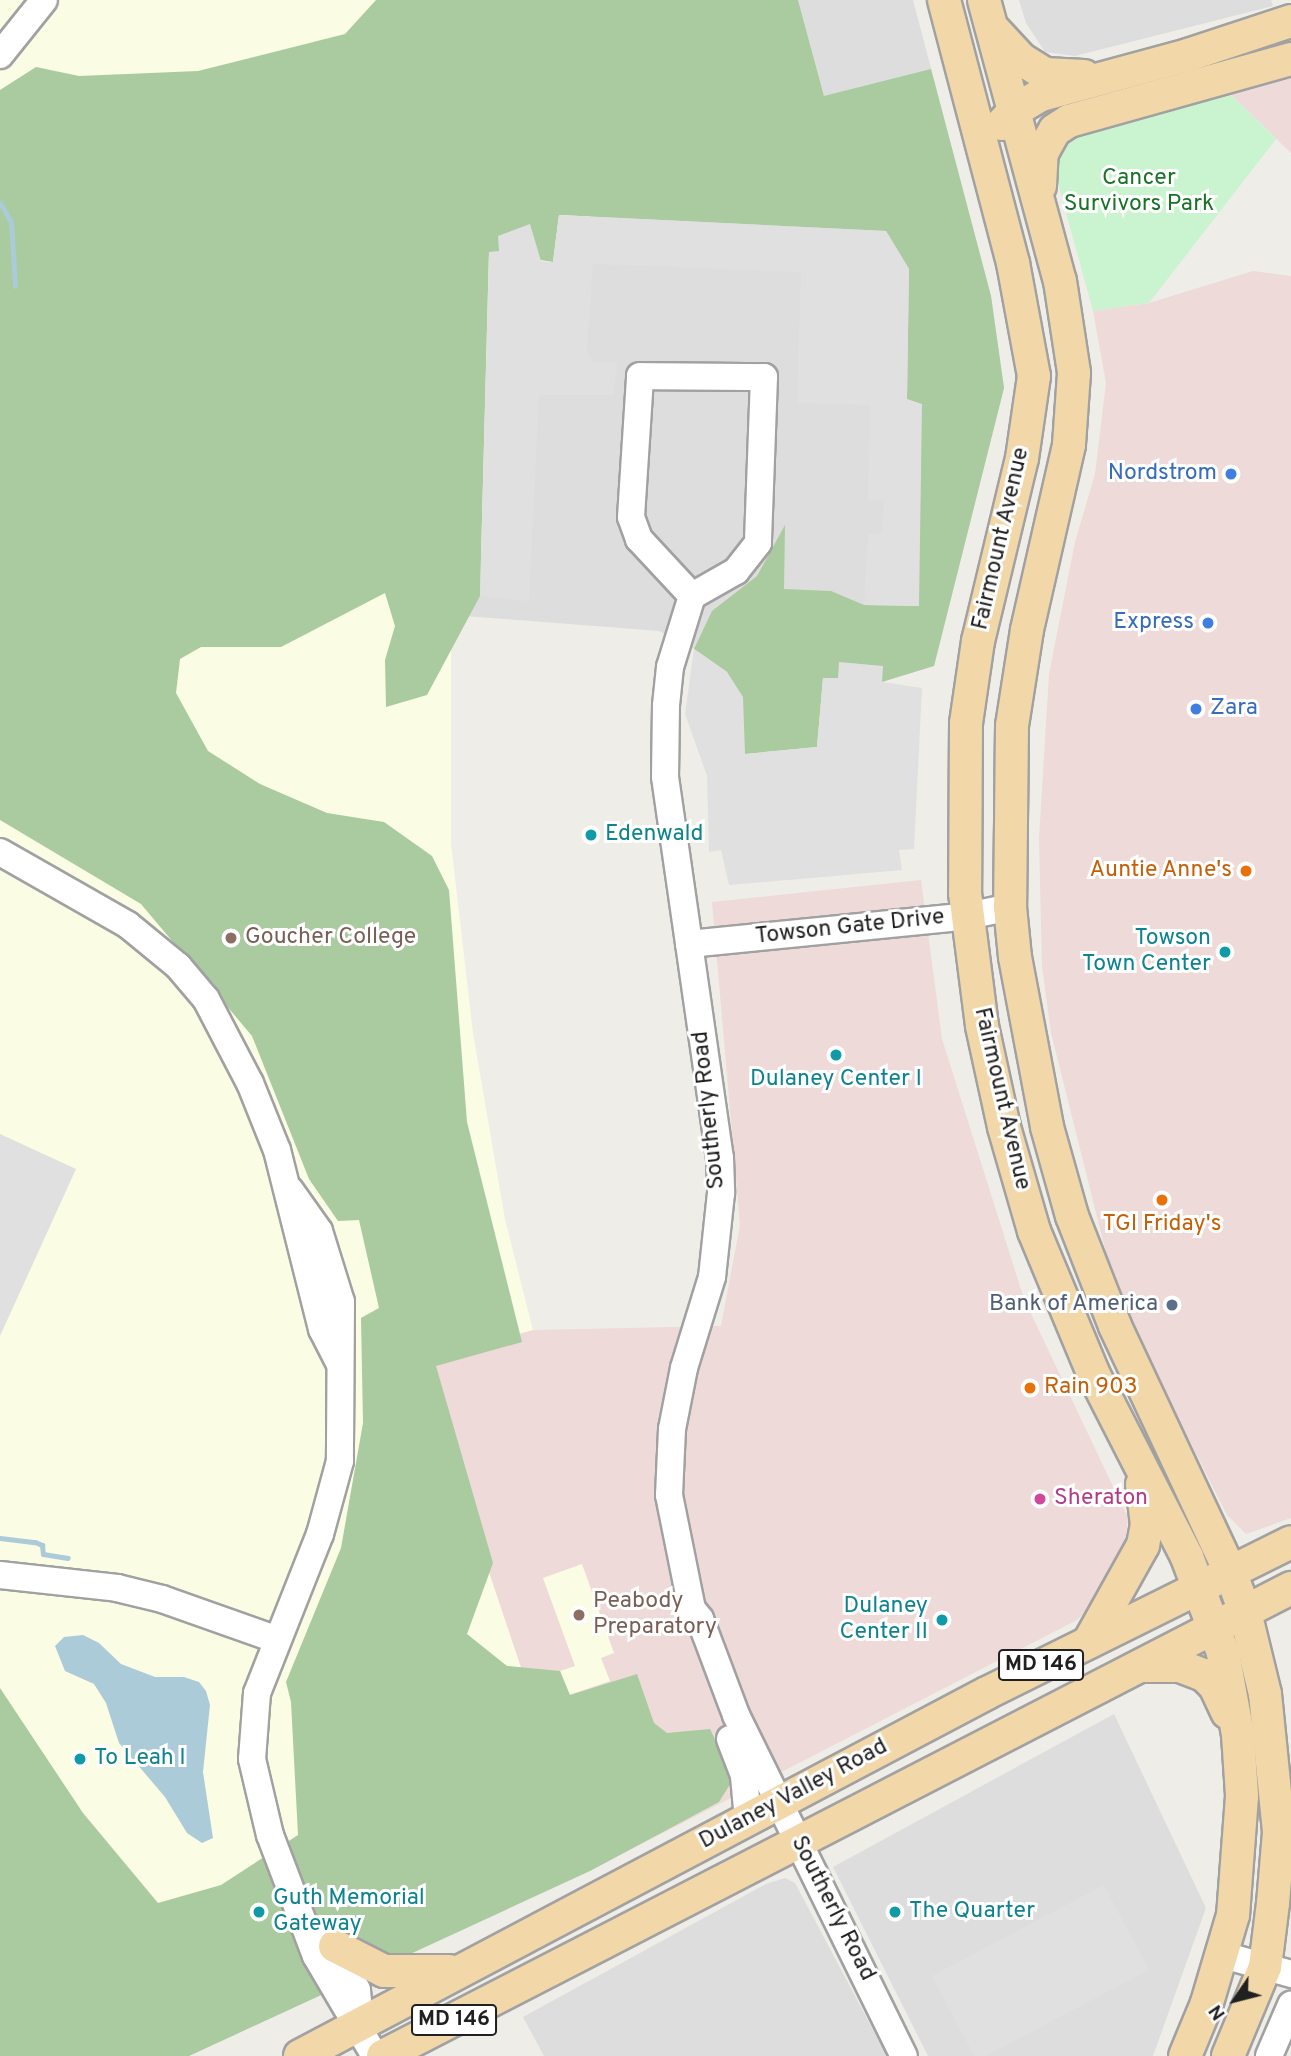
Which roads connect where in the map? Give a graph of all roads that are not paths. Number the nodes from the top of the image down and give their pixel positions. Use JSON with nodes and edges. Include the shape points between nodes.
{"nodes":[{"id":1,"x":44,"y":0,"type":"edge"},
{"id":2,"x":944,"y":0,"type":"edge"},
{"id":3,"x":988,"y":14,"type":"edge"},
{"id":4,"x":1291,"y":21,"type":"edge"},
{"id":5,"x":0,"y":55,"type":"edge"},
{"id":6,"x":1291,"y":59,"type":"edge"},
{"id":7,"x":1111,"y":76,"type":"junction"},
{"id":8,"x":1014,"y":111,"type":"junction"},
{"id":9,"x":986,"y":160,"type":"junction"},
{"id":10,"x":1039,"y":205,"type":"junction"},
{"id":11,"x":692,"y":596,"type":"junction"},
{"id":12,"x":0,"y":852,"type":"edge"},
{"id":13,"x":1010,"y":907,"type":"junction"},
{"id":14,"x":968,"y":916,"type":"junction"},
{"id":15,"x":689,"y":944,"type":"junction"},
{"id":16,"x":1140,"y":1465,"type":"junction"},
{"id":17,"x":1291,"y":1542,"type":"edge"},
{"id":18,"x":1230,"y":1571,"type":"junction"},
{"id":19,"x":0,"y":1575,"type":"edge"},
{"id":20,"x":1199,"y":1586,"type":"junction"},
{"id":21,"x":1291,"y":1588,"type":"edge"},
{"id":22,"x":692,"y":1609,"type":"junction"},
{"id":23,"x":1245,"y":1612,"type":"junction"},
{"id":24,"x":1214,"y":1627,"type":"junction"},
{"id":25,"x":275,"y":1639,"type":"junction"},
{"id":26,"x":1090,"y":1640,"type":"junction"},
{"id":27,"x":1140,"y":1666,"type":"junction"},
{"id":28,"x":1238,"y":1735,"type":"junction"},
{"id":29,"x":779,"y":1803,"type":"junction"},
{"id":30,"x":748,"y":1820,"type":"junction"},
{"id":31,"x":798,"y":1842,"type":"junction"},
{"id":32,"x":301,"y":1908,"type":"junction"},
{"id":33,"x":335,"y":1946,"type":"junction"},
{"id":34,"x":1223,"y":1955,"type":"junction"},
{"id":35,"x":465,"y":1969,"type":"junction"},
{"id":36,"x":1278,"y":1971,"type":"edge"},
{"id":37,"x":1291,"y":2005,"type":"edge"},
{"id":38,"x":360,"y":2025,"type":"junction"},
{"id":39,"x":300,"y":2056,"type":"edge"},
{"id":40,"x":374,"y":2056,"type":"edge"},
{"id":41,"x":383,"y":2056,"type":"edge"},
{"id":42,"x":904,"y":2056,"type":"edge"},
{"id":43,"x":1185,"y":2056,"type":"edge"},
{"id":44,"x":1228,"y":2056,"type":"edge"},
{"id":45,"x":1269,"y":2056,"type":"edge"}],
"edges":[{"from":1,"to":5,"type":"street"},
{"from":2,"to":9,"type":"main road","name":"Fairmount Avenue"},
{"from":3,"to":7,"type":"main road","via":[[1021,59],[1045,74]]},
{"from":3,"to":8,"type":"main road","name":"Fairmount Avenue"},
{"from":4,"to":7,"type":"main road"},
{"from":6,"to":10,"type":"main road","name":"Fairmount Avenue","via":[[1069,121],[1055,131],[1042,153]]},
{"from":7,"to":8,"type":"main road","via":[[1041,94]]},
{"from":8,"to":9,"type":"main road","via":[[993,136]]},
{"from":8,"to":10,"type":"main road","name":"Fairmount Avenue"},
{"from":9,"to":14,"type":"main road","name":"Fairmount Avenue","via":[[1013,263],[1034,376],[1022,458],[971,681],[963,790]]},
{"from":10,"to":13,"type":"main road","name":"Fairmount Avenue","via":[[1067,315],[1073,410],[1062,485],[1017,680]]},
{"from":11,"to":11,"type":"street","via":[[736,571],[758,543],[764,377],[640,376],[631,517],[639,539]]},
{"from":11,"to":15,"type":"street","name":"Southerly Road","via":[[676,648],[666,706],[666,777]]},
{"from":12,"to":25,"type":"street","via":[[128,925],[192,981],[219,1020],[250,1083],[290,1190],[322,1329],[338,1361],[340,1452],[320,1534]]},
{"from":13,"to":14,"type":"street","name":"Towson Gate Drive"},
{"from":13,"to":18,"type":"main road","name":"Fairmount Avenue","via":[[1028,1041],[1072,1216],[1115,1326]]},
{"from":14,"to":15,"type":"street","name":"Towson Gate Drive"},
{"from":14,"to":16,"type":"main road","name":"Fairmount Avenue","via":[[992,1077],[1030,1218],[1071,1325]]},
{"from":15,"to":22,"type":"street","name":"Southerly Road","via":[[721,1193],[712,1277],[684,1368],[669,1463],[674,1528]]},
{"from":16,"to":20,"type":"main road","name":"Fairmount Avenue"},
{"from":16,"to":26,"type":"main road","via":[[1147,1525],[1143,1545]]},
{"from":17,"to":18,"type":"main road","name":"Dulaney Valley Road","number":"MD 146"},
{"from":18,"to":20,"type":"main road","name":"Dulaney Valley Road","number":"MD 146"},
{"from":18,"to":23,"type":"main road","name":"Fairmount Avenue"},
{"from":19,"to":25,"type":"street","via":[[117,1588]]},
{"from":20,"to":24,"type":"main road","name":"Fairmount Avenue"},
{"from":20,"to":26,"type":"main road","name":"Dulaney Valley Road","number":"MD 146"},
{"from":21,"to":23,"type":"main road","name":"Dulaney Valley Road","number":"MD 146"},
{"from":22,"to":29,"type":"street","name":"Southerly Road"},
{"from":22,"to":30,"type":"street","name":"Southerly Road","via":[[688,1623],[701,1672],[737,1753]]},
{"from":23,"to":24,"type":"main road","name":"Dulaney Valley Road","number":"MD 146"},
{"from":23,"to":36,"type":"main road","name":"Fairmount Avenue","via":[[1267,1708],[1276,1779]]},
{"from":24,"to":27,"type":"main road","name":"Dulaney Valley Road","number":"MD 146"},
{"from":24,"to":28,"type":"main road","name":"Fairmount Avenue"},
{"from":25,"to":32,"type":"street","via":[[257,1693],[252,1759],[266,1824]]},
{"from":26,"to":29,"type":"main road","name":"Dulaney Valley Road","number":"MD 146"},
{"from":27,"to":28,"type":"main road","via":[[1180,1666],[1204,1675],[1215,1686]]},
{"from":27,"to":31,"type":"main road","name":"Dulaney Valley Road","number":"MD 146"},
{"from":28,"to":34,"type":"main road","name":"Fairmount Avenue","via":[[1239,1872]]},
{"from":29,"to":30,"type":"main road","name":"Dulaney Valley Road","number":"MD 146"},
{"from":29,"to":31,"type":"street","name":"Southerly Road"},
{"from":30,"to":35,"type":"main road","name":"Dulaney Valley Road","number":"MD 146"},
{"from":31,"to":41,"type":"main road","name":"Dulaney Valley Road","number":"MD 146"},
{"from":31,"to":42,"type":"street","name":"Southerly Road"},
{"from":32,"to":33,"type":"street"},
{"from":32,"to":38,"type":"street","via":[[333,1990]]},
{"from":33,"to":35,"type":"main road","via":[[364,1963],[393,1972]]},
{"from":33,"to":38,"type":"street","via":[[357,1990]]},
{"from":34,"to":36,"type":"street"},
{"from":34,"to":43,"type":"main road","name":"Fairmount Avenue"},
{"from":35,"to":38,"type":"main road","name":"Dulaney Valley Road","number":"MD 146"},
{"from":36,"to":44,"type":"main road","name":"Fairmount Avenue"},
{"from":37,"to":45,"type":"street"},
{"from":38,"to":39,"type":"main road","name":"Dulaney Valley Road","number":"MD 146"},
{"from":38,"to":40,"type":"street"}]}
